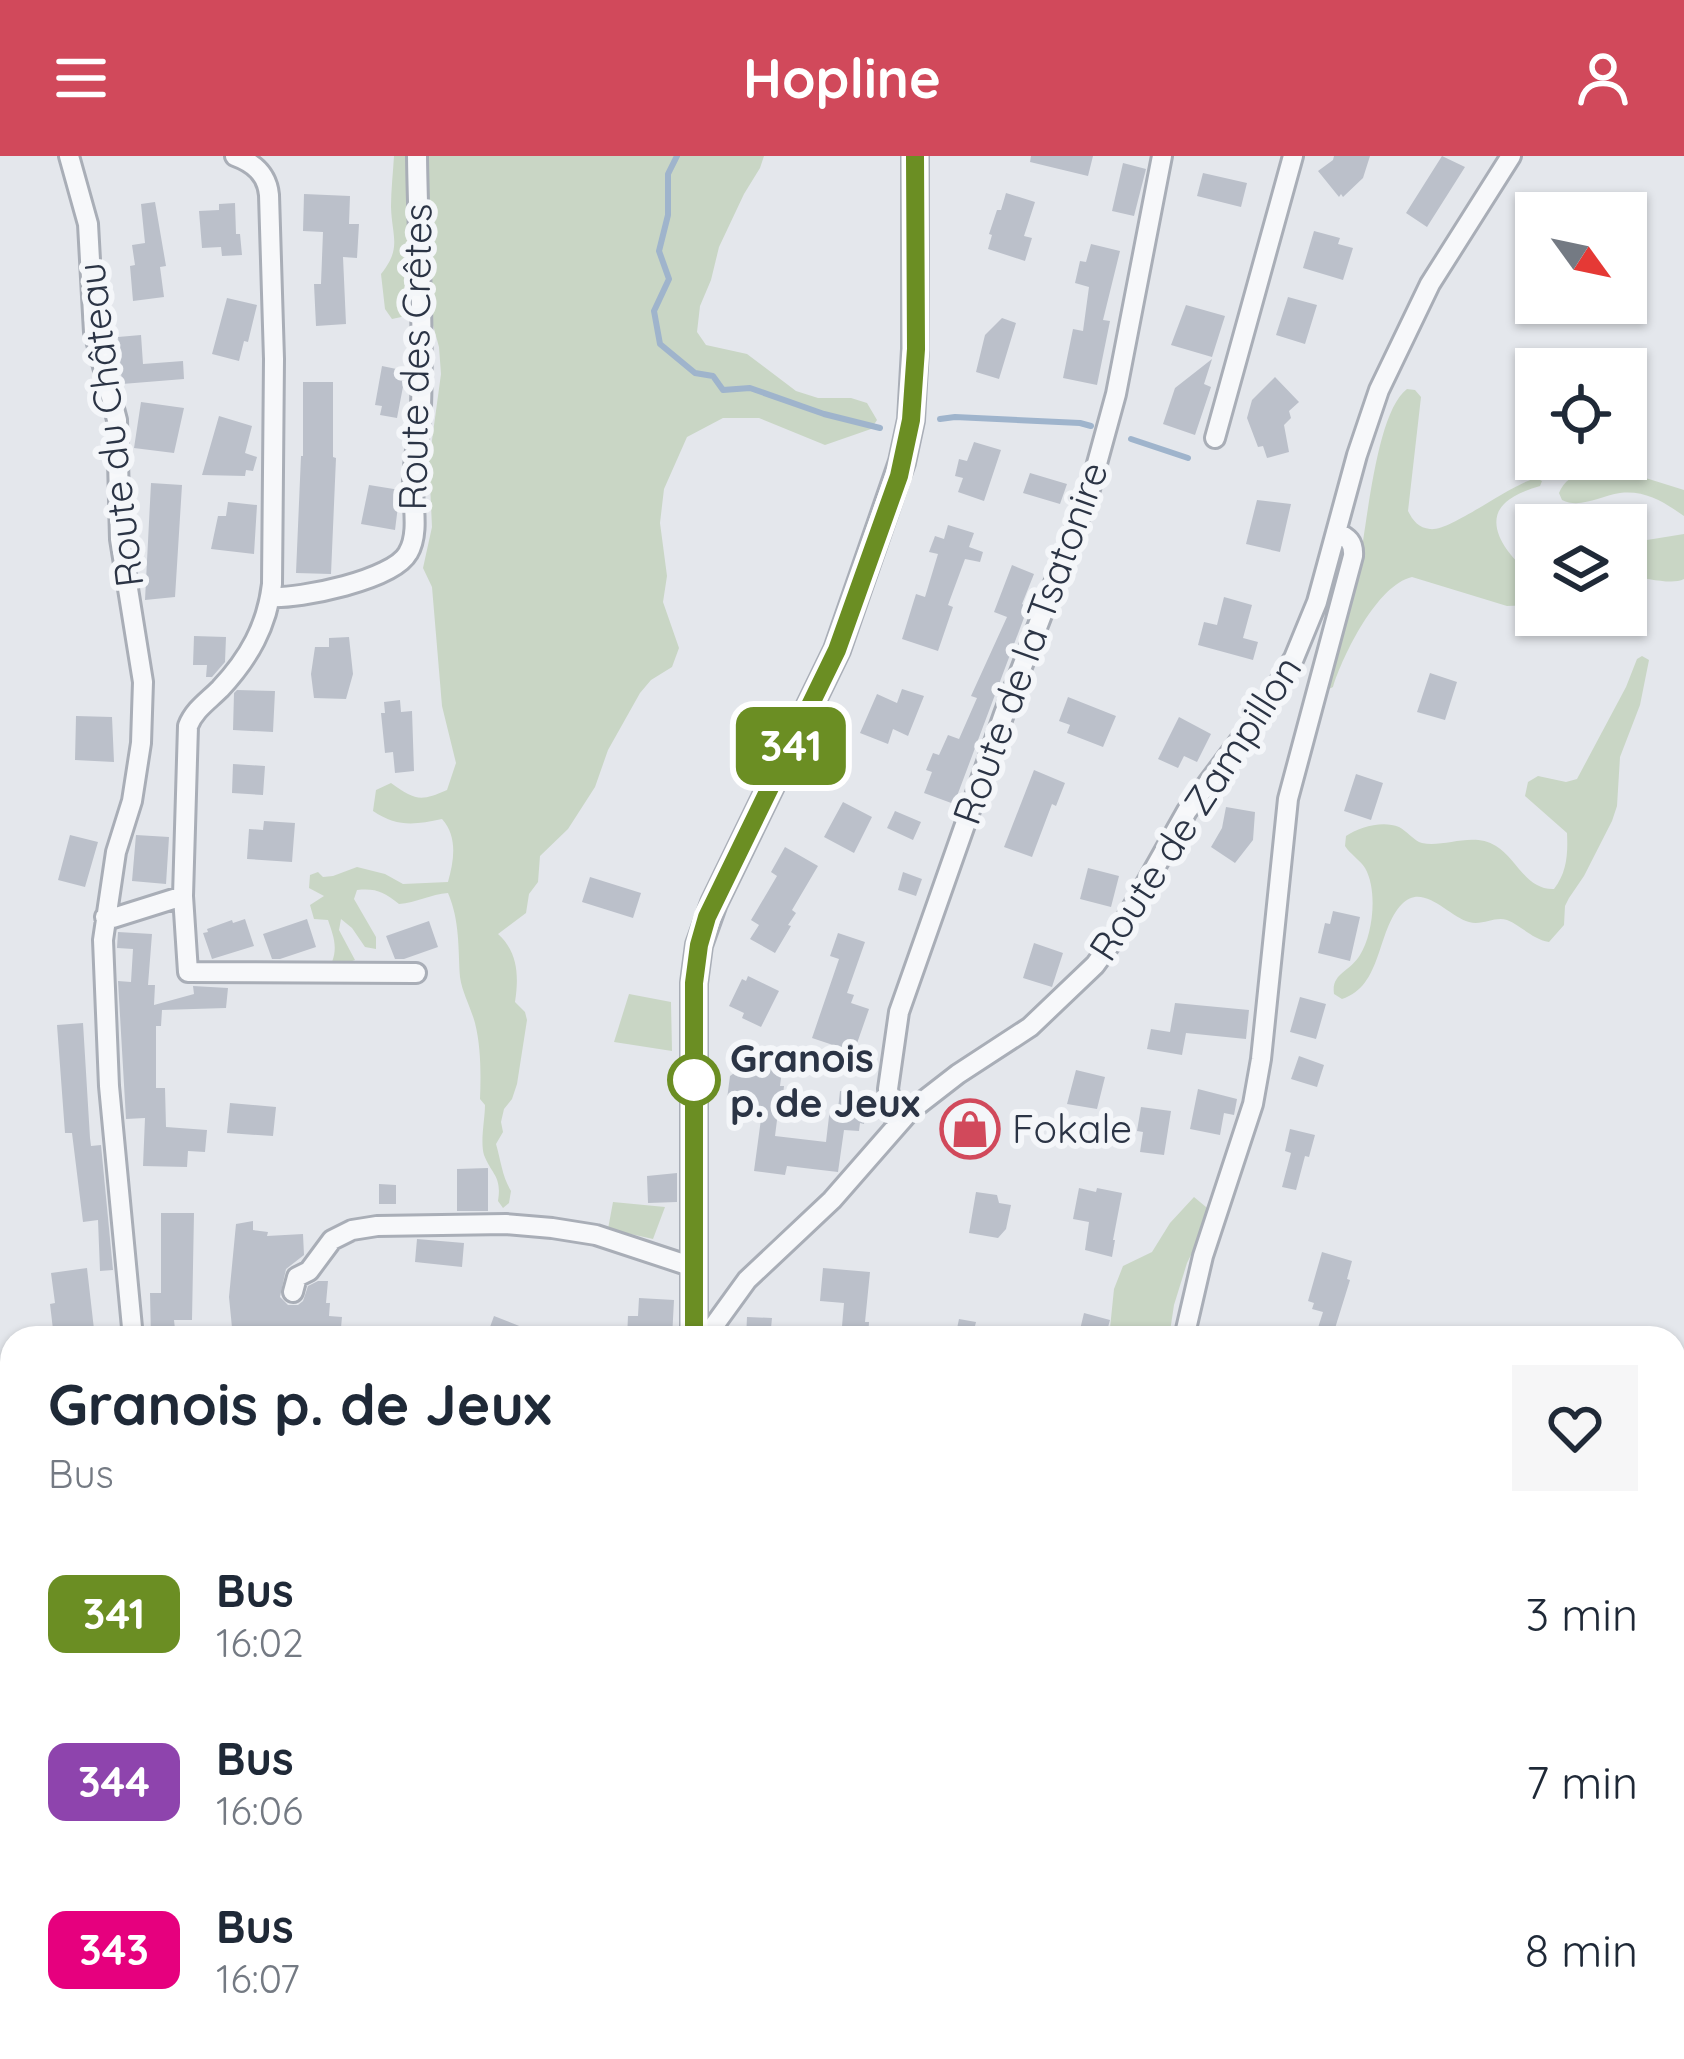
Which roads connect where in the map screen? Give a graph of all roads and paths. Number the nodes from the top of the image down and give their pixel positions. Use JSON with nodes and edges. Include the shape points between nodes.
{"nodes":[{"id":1,"x":69,"y":156,"type":"edge"},
{"id":2,"x":235,"y":156,"type":"edge"},
{"id":3,"x":417,"y":156,"type":"edge"},
{"id":4,"x":915,"y":156,"type":"edge"},
{"id":5,"x":1162,"y":156,"type":"edge"},
{"id":6,"x":1293,"y":156,"type":"edge"},
{"id":7,"x":1510,"y":156,"type":"edge"},
{"id":8,"x":1215,"y":438,"type":"dead end"},
{"id":9,"x":1336,"y":532,"type":"junction"},
{"id":10,"x":271,"y":597,"type":"junction"},
{"id":11,"x":183,"y":896,"type":"junction"},
{"id":12,"x":105,"y":917,"type":"junction"},
{"id":13,"x":416,"y":973,"type":"dead end"},
{"id":14,"x":898,"y":1124,"type":"junction"},
{"id":15,"x":693,"y":1267,"type":"junction"},
{"id":16,"x":293,"y":1292,"type":"dead end"},
{"id":17,"x":132,"y":1326,"type":"edge"},
{"id":18,"x":694,"y":1326,"type":"edge"},
{"id":19,"x":714,"y":1326,"type":"edge"},
{"id":20,"x":1187,"y":1326,"type":"edge"}],
"edges":[{"from":1,"to":12,"type":"street","name":"Route du Château","via":[[88,224],[94,332],[118,420],[120,539],[143,682],[132,801]]},
{"from":2,"to":10,"type":"street","via":[[257,168],[269,195]]},
{"from":3,"to":10,"type":"street","name":"Route des Crêtes","via":[[422,390],[412,544],[397,564],[350,584]]},
{"from":4,"to":15,"type":"street","via":[[916,349],[899,476],[837,650],[699,945]]},
{"from":5,"to":14,"type":"street","name":"Route de la Tsatonire","via":[[1090,489],[898,1012],[888,1089]]},
{"from":6,"to":8,"type":"street"},
{"from":7,"to":9,"type":"street","name":"Route de Zampillon","via":[[1400,343]]},
{"from":9,"to":14,"type":"street","name":"Route de Zampillon","via":[[1287,671],[1187,811],[1095,965],[1030,1027]]},
{"from":9,"to":20,"type":"street","via":[[1349,538],[1353,556],[1288,799],[1256,1090]]},
{"from":10,"to":11,"type":"street","via":[[255,643],[189,722]]},
{"from":11,"to":12,"type":"street"},
{"from":11,"to":13,"type":"street","via":[[188,972]]},
{"from":12,"to":17,"type":"street","name":"Route du Château","via":[[110,1086]]},
{"from":14,"to":19,"type":"street","name":"Route de Zampillon","via":[[747,1280]]},
{"from":15,"to":16,"type":"street","via":[[552,1228],[377,1226],[332,1240]]},
{"from":15,"to":18,"type":"street"}]}
